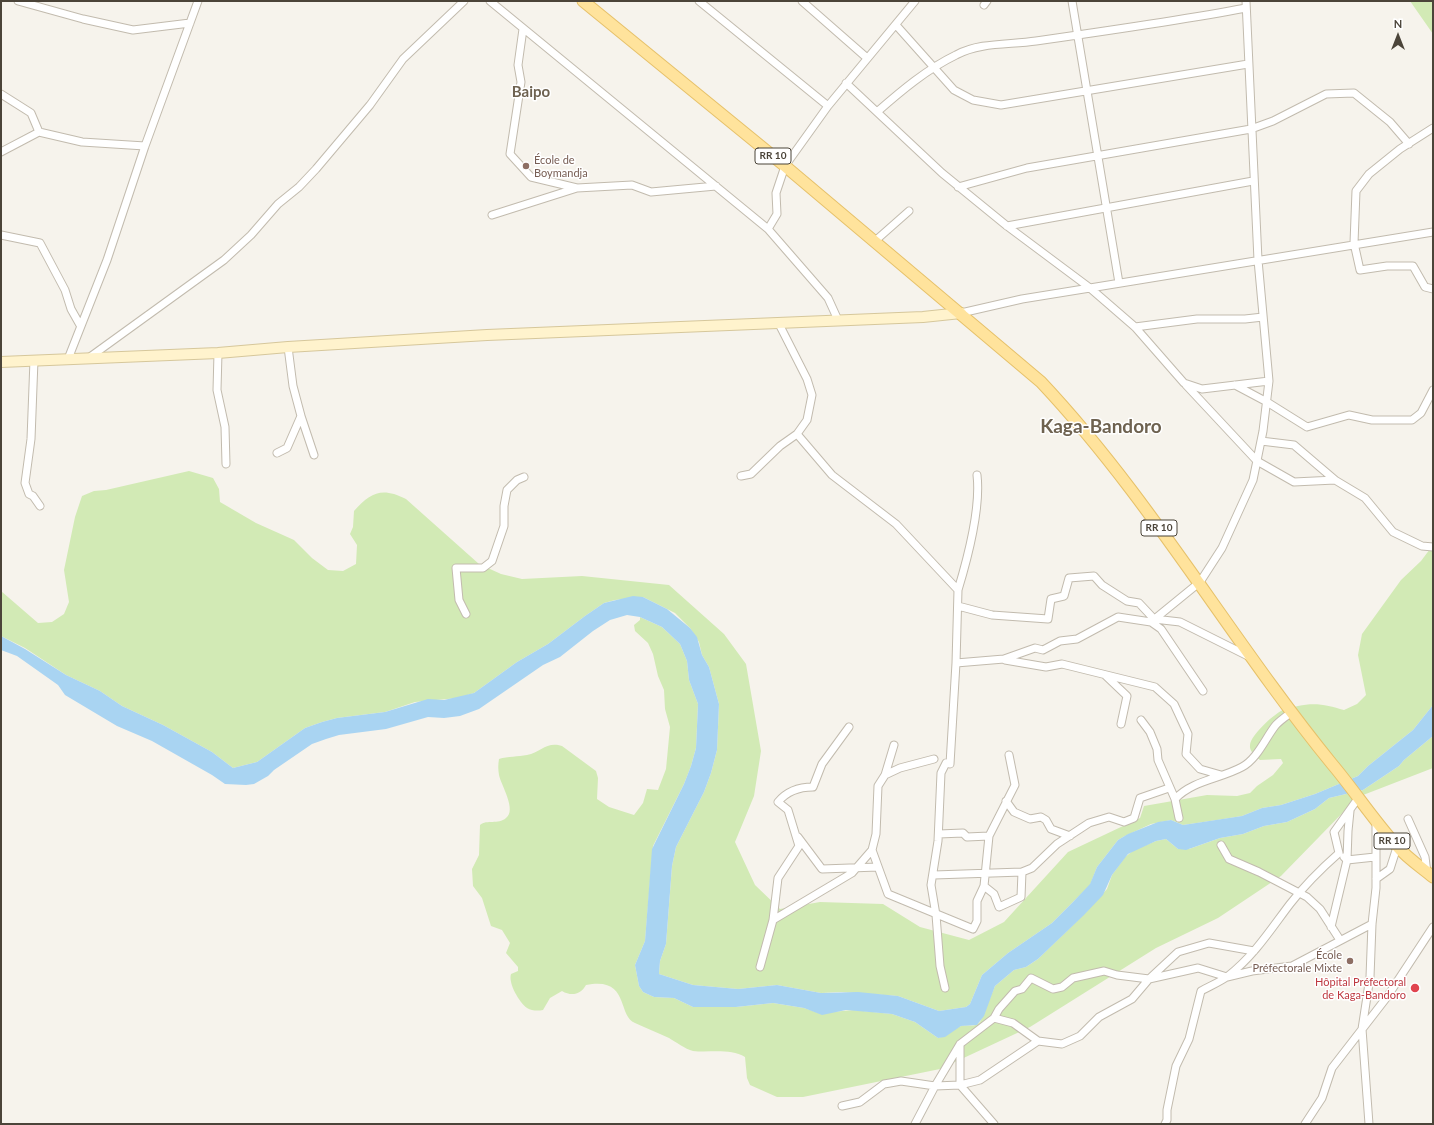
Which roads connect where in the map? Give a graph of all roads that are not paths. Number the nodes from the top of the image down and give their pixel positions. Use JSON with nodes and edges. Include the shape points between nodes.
{"nodes":[{"id":1,"x":18,"y":1,"type":"edge"},
{"id":2,"x":198,"y":1,"type":"edge"},
{"id":3,"x":464,"y":1,"type":"edge"},
{"id":4,"x":490,"y":1,"type":"edge"},
{"id":5,"x":583,"y":1,"type":"edge"},
{"id":6,"x":699,"y":1,"type":"edge"},
{"id":7,"x":802,"y":1,"type":"edge"},
{"id":8,"x":915,"y":1,"type":"edge"},
{"id":9,"x":1072,"y":1,"type":"edge"},
{"id":10,"x":1246,"y":4,"type":"edge"},
{"id":11,"x":190,"y":23,"type":"junction"},
{"id":12,"x":896,"y":25,"type":"junction"},
{"id":13,"x":523,"y":29,"type":"junction"},
{"id":14,"x":1078,"y":34,"type":"junction"},
{"id":15,"x":867,"y":58,"type":"junction"},
{"id":16,"x":1248,"y":64,"type":"junction"},
{"id":17,"x":935,"y":68,"type":"junction"},
{"id":18,"x":846,"y":84,"type":"junction"},
{"id":19,"x":1087,"y":89,"type":"junction"},
{"id":20,"x":1,"y":94,"type":"edge"},
{"id":21,"x":828,"y":106,"type":"junction"},
{"id":22,"x":877,"y":112,"type":"junction"},
{"id":23,"x":1433,"y":128,"type":"edge"},
{"id":24,"x":1251,"y":129,"type":"junction"},
{"id":25,"x":39,"y":132,"type":"junction"},
{"id":26,"x":1409,"y":144,"type":"junction"},
{"id":27,"x":145,"y":146,"type":"junction"},
{"id":28,"x":1,"y":152,"type":"edge"},
{"id":29,"x":1098,"y":155,"type":"junction"},
{"id":30,"x":785,"y":166,"type":"junction"},
{"id":31,"x":1253,"y":181,"type":"junction"},
{"id":32,"x":716,"y":186,"type":"junction"},
{"id":33,"x":958,"y":186,"type":"junction"},
{"id":34,"x":577,"y":188,"type":"junction"},
{"id":35,"x":1107,"y":207,"type":"junction"},
{"id":36,"x":910,"y":211,"type":"dead end"},
{"id":37,"x":492,"y":215,"type":"dead end"},
{"id":38,"x":1007,"y":226,"type":"junction"},
{"id":39,"x":768,"y":229,"type":"junction"},
{"id":40,"x":1433,"y":232,"type":"edge"},
{"id":41,"x":1,"y":235,"type":"edge"},
{"id":42,"x":875,"y":241,"type":"junction"},
{"id":43,"x":1354,"y":243,"type":"junction"},
{"id":44,"x":1258,"y":260,"type":"junction"},
{"id":45,"x":1119,"y":283,"type":"junction"},
{"id":46,"x":1090,"y":288,"type":"junction"},
{"id":47,"x":1433,"y":289,"type":"edge"},
{"id":48,"x":960,"y":313,"type":"junction"},
{"id":49,"x":1263,"y":317,"type":"junction"},
{"id":50,"x":838,"y":320,"type":"junction"},
{"id":51,"x":778,"y":322,"type":"junction"},
{"id":52,"x":80,"y":325,"type":"junction"},
{"id":53,"x":1135,"y":327,"type":"junction"},
{"id":54,"x":288,"y":347,"type":"junction"},
{"id":55,"x":218,"y":353,"type":"junction"},
{"id":56,"x":90,"y":357,"type":"junction"},
{"id":57,"x":68,"y":359,"type":"junction"},
{"id":58,"x":34,"y":360,"type":"junction"},
{"id":59,"x":1,"y":362,"type":"edge"},
{"id":60,"x":1269,"y":381,"type":"junction"},
{"id":61,"x":1184,"y":383,"type":"junction"},
{"id":62,"x":1234,"y":385,"type":"junction"},
{"id":63,"x":1433,"y":390,"type":"edge"},
{"id":64,"x":1267,"y":402,"type":"junction"},
{"id":65,"x":301,"y":416,"type":"junction"},
{"id":66,"x":797,"y":434,"type":"junction"},
{"id":67,"x":1261,"y":441,"type":"junction"},
{"id":68,"x":277,"y":453,"type":"dead end"},
{"id":69,"x":314,"y":455,"type":"dead end"},
{"id":70,"x":1257,"y":461,"type":"junction"},
{"id":71,"x":226,"y":464,"type":"dead end"},
{"id":72,"x":976,"y":475,"type":"dead end"},
{"id":73,"x":741,"y":476,"type":"dead end"},
{"id":74,"x":524,"y":477,"type":"dead end"},
{"id":75,"x":1335,"y":480,"type":"junction"},
{"id":76,"x":40,"y":506,"type":"dead end"},
{"id":77,"x":1433,"y":547,"type":"edge"},
{"id":78,"x":1200,"y":582,"type":"junction"},
{"id":79,"x":958,"y":590,"type":"junction"},
{"id":80,"x":958,"y":606,"type":"junction"},
{"id":81,"x":466,"y":614,"type":"dead end"},
{"id":82,"x":1152,"y":621,"type":"junction"},
{"id":83,"x":1004,"y":659,"type":"junction"},
{"id":84,"x":1253,"y":659,"type":"junction"},
{"id":85,"x":956,"y":663,"type":"junction"},
{"id":86,"x":1104,"y":674,"type":"junction"},
{"id":87,"x":1203,"y":691,"type":"dead end"},
{"id":88,"x":1292,"y":712,"type":"junction"},
{"id":89,"x":1141,"y":720,"type":"dead end"},
{"id":90,"x":1121,"y":724,"type":"dead end"},
{"id":91,"x":849,"y":727,"type":"dead end"},
{"id":92,"x":894,"y":745,"type":"dead end"},
{"id":93,"x":1008,"y":755,"type":"dead end"},
{"id":94,"x":934,"y":759,"type":"dead end"},
{"id":95,"x":885,"y":775,"type":"junction"},
{"id":96,"x":1221,"y":775,"type":"junction"},
{"id":97,"x":1169,"y":788,"type":"junction"},
{"id":98,"x":1359,"y":797,"type":"junction"},
{"id":99,"x":1175,"y":799,"type":"junction"},
{"id":100,"x":1006,"y":800,"type":"junction"},
{"id":101,"x":1351,"y":809,"type":"junction"},
{"id":102,"x":1179,"y":818,"type":"dead end"},
{"id":103,"x":1408,"y":819,"type":"dead end"},
{"id":104,"x":1376,"y":820,"type":"junction"},
{"id":105,"x":795,"y":832,"type":"junction"},
{"id":106,"x":939,"y":834,"type":"junction"},
{"id":107,"x":989,"y":836,"type":"junction"},
{"id":108,"x":1070,"y":836,"type":"junction"},
{"id":109,"x":1222,"y":844,"type":"dead end"},
{"id":110,"x":1397,"y":847,"type":"junction"},
{"id":111,"x":872,"y":850,"type":"junction"},
{"id":112,"x":1339,"y":853,"type":"junction"},
{"id":113,"x":1375,"y":857,"type":"junction"},
{"id":114,"x":1347,"y":860,"type":"junction"},
{"id":115,"x":858,"y":867,"type":"junction"},
{"id":116,"x":878,"y":867,"type":"junction"},
{"id":117,"x":985,"y":872,"type":"junction"},
{"id":118,"x":1022,"y":872,"type":"junction"},
{"id":119,"x":934,"y":874,"type":"junction"},
{"id":120,"x":1430,"y":875,"type":"edge"},
{"id":121,"x":1376,"y":879,"type":"junction"},
{"id":122,"x":984,"y":886,"type":"junction"},
{"id":123,"x":1299,"y":894,"type":"junction"},
{"id":124,"x":936,"y":915,"type":"junction"},
{"id":125,"x":773,"y":920,"type":"junction"},
{"id":126,"x":1372,"y":924,"type":"junction"},
{"id":127,"x":1331,"y":927,"type":"junction"},
{"id":128,"x":1433,"y":927,"type":"edge"},
{"id":129,"x":1340,"y":940,"type":"junction"},
{"id":130,"x":1254,"y":951,"type":"junction"},
{"id":131,"x":760,"y":967,"type":"dead end"},
{"id":132,"x":1227,"y":976,"type":"junction"},
{"id":133,"x":1148,"y":979,"type":"junction"},
{"id":134,"x":945,"y":988,"type":"dead end"},
{"id":135,"x":994,"y":1018,"type":"junction"},
{"id":136,"x":1362,"y":1029,"type":"junction"},
{"id":137,"x":1038,"y":1041,"type":"junction"},
{"id":138,"x":960,"y":1044,"type":"junction"},
{"id":139,"x":960,"y":1085,"type":"junction"},
{"id":140,"x":935,"y":1086,"type":"junction"},
{"id":141,"x":842,"y":1106,"type":"dead end"},
{"id":142,"x":915,"y":1124,"type":"edge"},
{"id":143,"x":994,"y":1124,"type":"edge"},
{"id":144,"x":1165,"y":1124,"type":"edge"},
{"id":145,"x":1305,"y":1124,"type":"edge"},
{"id":146,"x":1368,"y":1124,"type":"edge"}],
"edges":[{"from":1,"to":11,"type":"street","via":[[133,30]]},
{"from":2,"to":11,"type":"street"},
{"from":3,"to":56,"type":"street","via":[[403,59],[370,105],[316,169],[278,204],[251,235],[224,260]]},
{"from":4,"to":13,"type":"street"},
{"from":5,"to":30,"type":"main road","number":"RR 10"},
{"from":6,"to":21,"type":"street"},
{"from":7,"to":15,"type":"street"},
{"from":8,"to":12,"type":"street"},
{"from":9,"to":14,"type":"street"},
{"from":10,"to":14,"type":"street","via":[[1179,20]]},
{"from":10,"to":16,"type":"street"},
{"from":11,"to":27,"type":"street"},
{"from":12,"to":15,"type":"street"},
{"from":12,"to":17,"type":"street"},
{"from":13,"to":32,"type":"street"},
{"from":13,"to":34,"type":"street","via":[[518,65],[521,82],[510,154],[531,177]]},
{"from":14,"to":17,"type":"street","via":[[1035,42],[974,48]]},
{"from":14,"to":19,"type":"street"},
{"from":15,"to":18,"type":"street"},
{"from":16,"to":19,"type":"street"},
{"from":16,"to":24,"type":"street"},
{"from":17,"to":19,"type":"street","via":[[954,90],[973,100],[1001,105]]},
{"from":17,"to":22,"type":"street","via":[[902,90]]},
{"from":18,"to":21,"type":"street"},
{"from":18,"to":22,"type":"street"},
{"from":19,"to":29,"type":"street"},
{"from":20,"to":25,"type":"street","via":[[31,113]]},
{"from":21,"to":30,"type":"street"},
{"from":22,"to":33,"type":"street"},
{"from":23,"to":26,"type":"street"},
{"from":24,"to":26,"type":"street","via":[[1273,121],[1326,94],[1354,93],[1390,122]]},
{"from":24,"to":29,"type":"street"},
{"from":24,"to":31,"type":"street"},
{"from":25,"to":27,"type":"street","via":[[82,142]]},
{"from":25,"to":28,"type":"street"},
{"from":26,"to":43,"type":"street","via":[[1369,174],[1356,191]]},
{"from":27,"to":52,"type":"street","via":[[107,260]]},
{"from":29,"to":33,"type":"street","via":[[1000,174]]},
{"from":29,"to":35,"type":"street"},
{"from":30,"to":39,"type":"street","via":[[776,192],[778,214]]},
{"from":30,"to":42,"type":"main road","number":"RR 10"},
{"from":31,"to":35,"type":"street"},
{"from":31,"to":44,"type":"street"},
{"from":32,"to":34,"type":"street","via":[[651,192],[632,185]]},
{"from":32,"to":39,"type":"street"},
{"from":33,"to":38,"type":"street"},
{"from":34,"to":37,"type":"street"},
{"from":35,"to":38,"type":"street"},
{"from":35,"to":45,"type":"street"},
{"from":36,"to":42,"type":"street"},
{"from":38,"to":46,"type":"street"},
{"from":39,"to":50,"type":"street","via":[[828,298]]},
{"from":40,"to":43,"type":"street"},
{"from":41,"to":52,"type":"street","via":[[40,243]]},
{"from":42,"to":48,"type":"main road","number":"RR 10"},
{"from":43,"to":44,"type":"street"},
{"from":43,"to":47,"type":"street","via":[[1360,270],[1413,266],[1425,287]]},
{"from":44,"to":45,"type":"street"},
{"from":44,"to":49,"type":"street"},
{"from":45,"to":46,"type":"street"},
{"from":46,"to":48,"type":"street","via":[[1022,299]]},
{"from":46,"to":53,"type":"street"},
{"from":48,"to":50,"type":"street"},
{"from":48,"to":78,"type":"main road","number":"RR 10","via":[[1041,382],[1069,412]]},
{"from":49,"to":53,"type":"street","via":[[1197,318]]},
{"from":49,"to":60,"type":"street"},
{"from":50,"to":51,"type":"street"},
{"from":51,"to":54,"type":"street"},
{"from":51,"to":66,"type":"street","via":[[807,378],[812,394],[807,420]]},
{"from":52,"to":57,"type":"street"},
{"from":53,"to":61,"type":"street"},
{"from":54,"to":55,"type":"street"},
{"from":54,"to":65,"type":"street","via":[[293,386]]},
{"from":55,"to":56,"type":"street"},
{"from":55,"to":71,"type":"street","via":[[217,390],[225,427]]},
{"from":56,"to":57,"type":"street"},
{"from":57,"to":58,"type":"street"},
{"from":58,"to":59,"type":"street"},
{"from":58,"to":76,"type":"street","via":[[31,439],[25,483],[29,494]]},
{"from":60,"to":62,"type":"street"},
{"from":60,"to":64,"type":"street"},
{"from":61,"to":62,"type":"street","via":[[1202,389]]},
{"from":61,"to":70,"type":"street"},
{"from":62,"to":64,"type":"street"},
{"from":63,"to":64,"type":"street","via":[[1421,412],[1412,420],[1372,420],[1349,415],[1307,427]]},
{"from":64,"to":67,"type":"street"},
{"from":65,"to":68,"type":"street","via":[[287,448]]},
{"from":65,"to":69,"type":"street"},
{"from":66,"to":73,"type":"street","via":[[780,446],[751,474]]},
{"from":66,"to":79,"type":"street","via":[[832,474],[896,524]]},
{"from":67,"to":70,"type":"street"},
{"from":67,"to":75,"type":"street","via":[[1294,444]]},
{"from":70,"to":75,"type":"street","via":[[1294,482]]},
{"from":70,"to":78,"type":"street","via":[[1253,480],[1222,548]]},
{"from":72,"to":79,"type":"street","via":[[978,488],[970,544]]},
{"from":74,"to":81,"type":"street","via":[[507,490],[504,526],[492,561],[483,568],[456,568],[458,600]]},
{"from":75,"to":77,"type":"street","via":[[1365,498],[1393,532],[1422,546]]},
{"from":78,"to":82,"type":"street"},
{"from":78,"to":84,"type":"main road","number":"RR 10"},
{"from":79,"to":80,"type":"street"},
{"from":80,"to":82,"type":"street","via":[[992,616],[1048,619],[1051,599],[1064,596],[1069,578],[1094,576],[1102,586],[1127,601],[1139,603]]},
{"from":80,"to":85,"type":"street"},
{"from":82,"to":83,"type":"street","via":[[1118,617],[1076,639],[1060,641],[1044,650],[1034,648]]},
{"from":82,"to":84,"type":"street","via":[[1180,622]]},
{"from":82,"to":87,"type":"street"},
{"from":83,"to":85,"type":"street"},
{"from":83,"to":86,"type":"street","via":[[1046,667],[1062,664]]},
{"from":84,"to":88,"type":"main road","number":"RR 10"},
{"from":85,"to":106,"type":"street","via":[[948,763],[941,773]]},
{"from":86,"to":90,"type":"street","via":[[1127,696]]},
{"from":86,"to":96,"type":"street","via":[[1155,687],[1174,704],[1188,734],[1186,754],[1200,769]]},
{"from":88,"to":96,"type":"street","via":[[1276,726],[1268,739],[1242,767]]},
{"from":88,"to":98,"type":"main road","number":"RR 10"},
{"from":89,"to":97,"type":"street","via":[[1157,749],[1158,760]]},
{"from":91,"to":105,"type":"street","via":[[822,764],[813,787],[790,791],[778,802],[788,810]]},
{"from":92,"to":95,"type":"street"},
{"from":93,"to":100,"type":"street","via":[[1015,785]]},
{"from":94,"to":95,"type":"street"},
{"from":95,"to":111,"type":"street","via":[[878,786],[876,834]]},
{"from":96,"to":99,"type":"street","via":[[1186,789]]},
{"from":97,"to":99,"type":"street"},
{"from":97,"to":108,"type":"street","via":[[1140,798],[1134,818],[1124,822],[1109,817],[1089,823]]},
{"from":98,"to":101,"type":"street"},
{"from":98,"to":104,"type":"main road","number":"RR 10"},
{"from":99,"to":102,"type":"street"},
{"from":100,"to":107,"type":"street"},
{"from":100,"to":108,"type":"street","via":[[1014,812],[1030,819],[1041,817],[1046,820],[1050,830]]},
{"from":101,"to":112,"type":"street","via":[[1334,832]]},
{"from":101,"to":114,"type":"street"},
{"from":103,"to":120,"type":"street"},
{"from":104,"to":110,"type":"main road","number":"RR 10"},
{"from":104,"to":113,"type":"street"},
{"from":105,"to":115,"type":"street","via":[[822,869]]},
{"from":105,"to":125,"type":"street","via":[[799,846],[778,878]]},
{"from":106,"to":107,"type":"street"},
{"from":106,"to":119,"type":"street"},
{"from":107,"to":117,"type":"street"},
{"from":108,"to":118,"type":"street","via":[[1057,844],[1032,868]]},
{"from":109,"to":123,"type":"street","via":[[1229,859]]},
{"from":110,"to":120,"type":"main road","number":"RR 10"},
{"from":110,"to":121,"type":"street","via":[[1390,870]]},
{"from":111,"to":115,"type":"street"},
{"from":111,"to":116,"type":"street"},
{"from":112,"to":114,"type":"street"},
{"from":112,"to":123,"type":"street"},
{"from":113,"to":114,"type":"street"},
{"from":113,"to":121,"type":"street"},
{"from":114,"to":127,"type":"street"},
{"from":115,"to":116,"type":"street"},
{"from":115,"to":125,"type":"street"},
{"from":116,"to":124,"type":"street","via":[[888,894]]},
{"from":117,"to":118,"type":"street"},
{"from":117,"to":119,"type":"street"},
{"from":117,"to":122,"type":"street"},
{"from":118,"to":122,"type":"street","via":[[1021,897],[999,907],[994,894]]},
{"from":119,"to":124,"type":"street","via":[[931,885]]},
{"from":121,"to":126,"type":"street"},
{"from":122,"to":124,"type":"street","via":[[976,901],[977,921],[973,929]]},
{"from":123,"to":127,"type":"street","via":[[1307,897],[1320,909]]},
{"from":123,"to":130,"type":"street"},
{"from":124,"to":134,"type":"street","via":[[937,942]]},
{"from":125,"to":131,"type":"street"},
{"from":126,"to":129,"type":"street"},
{"from":126,"to":136,"type":"street","via":[[1370,977]]},
{"from":127,"to":129,"type":"street"},
{"from":128,"to":136,"type":"street","via":[[1411,963]]},
{"from":129,"to":132,"type":"street","via":[[1292,966]]},
{"from":130,"to":132,"type":"street"},
{"from":130,"to":133,"type":"street","via":[[1209,943],[1186,949],[1172,957],[1162,969]]},
{"from":132,"to":133,"type":"street","via":[[1198,968]]},
{"from":132,"to":144,"type":"street","via":[[1201,991],[1189,1039],[1176,1066]]},
{"from":133,"to":135,"type":"street","via":[[1104,971],[1073,978],[1062,987],[1053,989],[1031,978],[999,1009]]},
{"from":133,"to":137,"type":"street","via":[[1132,999],[1099,1017],[1080,1036],[1062,1044]]},
{"from":135,"to":137,"type":"street","via":[[1013,1023]]},
{"from":135,"to":138,"type":"street"},
{"from":136,"to":145,"type":"street","via":[[1332,1068],[1322,1098]]},
{"from":136,"to":146,"type":"street"},
{"from":137,"to":139,"type":"street","via":[[980,1080]]},
{"from":138,"to":139,"type":"street"},
{"from":138,"to":140,"type":"street"},
{"from":139,"to":140,"type":"street"},
{"from":139,"to":143,"type":"street"},
{"from":140,"to":141,"type":"street","via":[[901,1081],[884,1084],[860,1102]]},
{"from":140,"to":142,"type":"street"}]}
